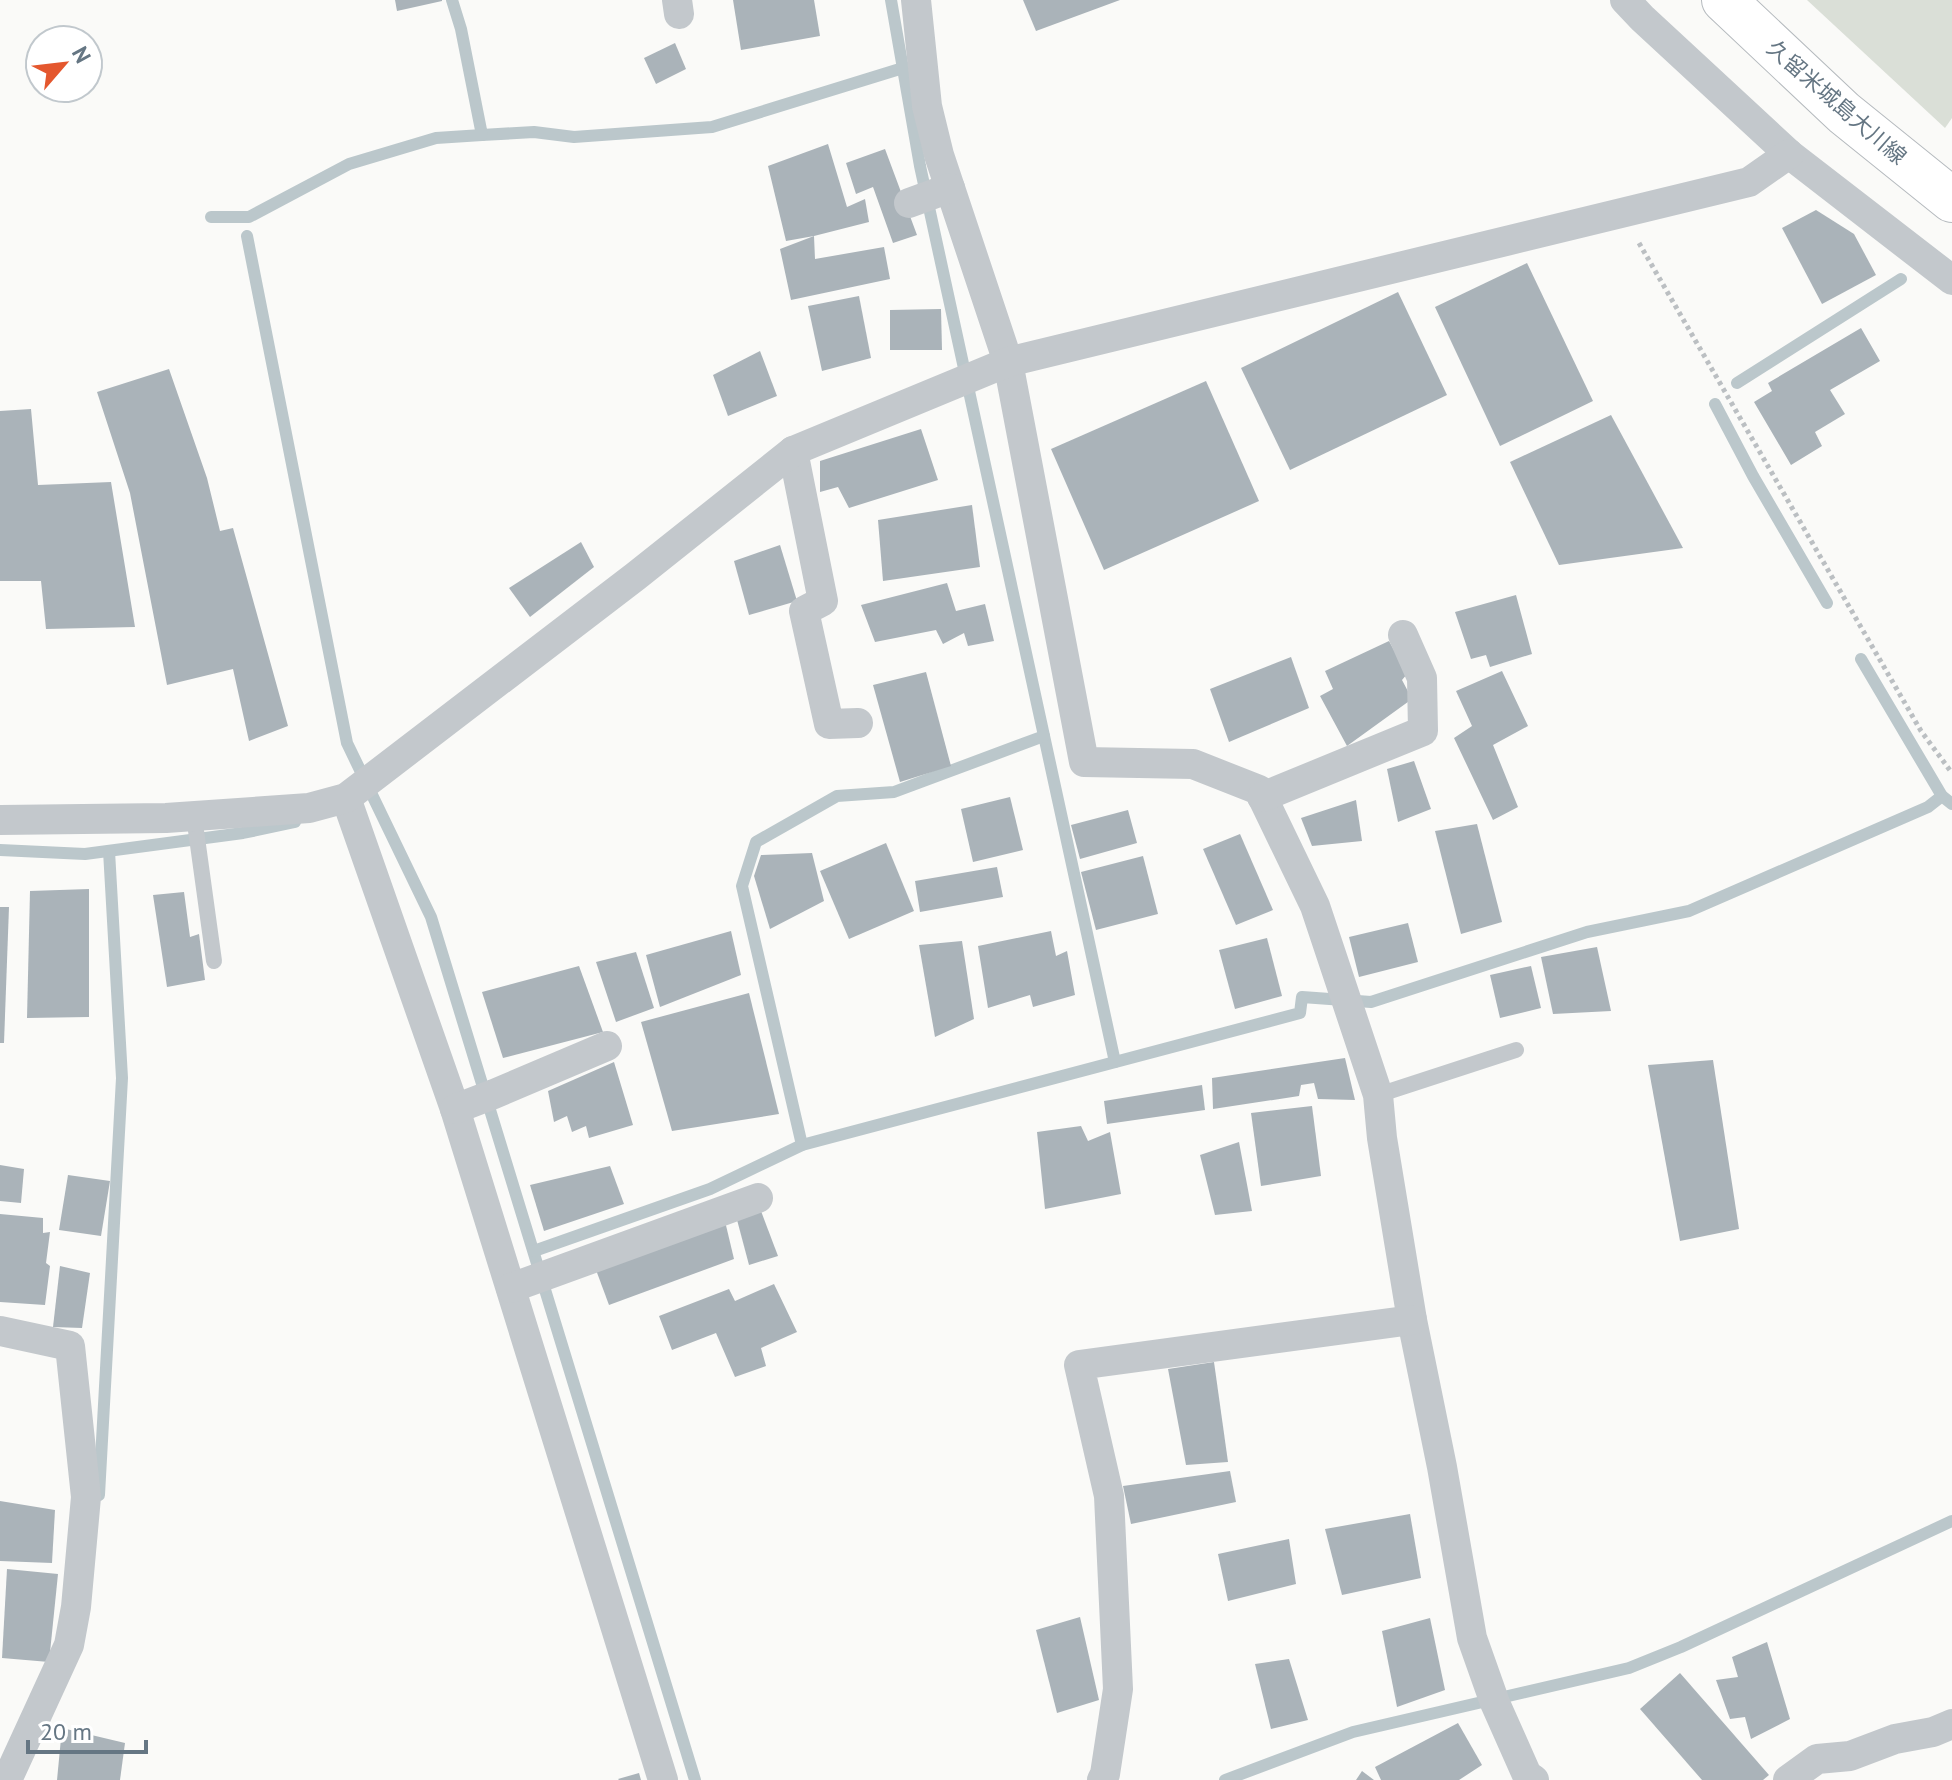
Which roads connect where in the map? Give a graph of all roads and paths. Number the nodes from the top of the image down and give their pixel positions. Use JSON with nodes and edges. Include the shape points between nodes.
{"nodes":[{"id":1,"x":916,"y":0,"type":"edge"},
{"id":2,"x":1625,"y":0,"type":"edge"},
{"id":3,"x":1724,"y":0,"type":"edge"},
{"id":4,"x":1789,"y":154,"type":"junction"},
{"id":5,"x":950,"y":188,"type":"junction"},
{"id":6,"x":1952,"y":200,"type":"edge"},
{"id":7,"x":909,"y":203,"type":"dead end"},
{"id":8,"x":1623,"y":214,"type":"junction"},
{"id":9,"x":1952,"y":280,"type":"edge"},
{"id":10,"x":998,"y":366,"type":"junction"},
{"id":11,"x":793,"y":451,"type":"junction"},
{"id":12,"x":1403,"y":635,"type":"dead end"},
{"id":13,"x":858,"y":723,"type":"dead end"},
{"id":14,"x":1952,"y":773,"type":"edge"},
{"id":15,"x":1262,"y":797,"type":"junction"},
{"id":16,"x":350,"y":808,"type":"junction"},
{"id":17,"x":194,"y":816,"type":"junction"},
{"id":18,"x":0,"y":820,"type":"edge"},
{"id":19,"x":214,"y":961,"type":"dead end"},
{"id":20,"x":607,"y":1046,"type":"dead end"},
{"id":21,"x":1516,"y":1050,"type":"dead end"},
{"id":22,"x":1378,"y":1095,"type":"junction"},
{"id":23,"x":455,"y":1109,"type":"junction"},
{"id":24,"x":758,"y":1198,"type":"dead end"},
{"id":25,"x":511,"y":1288,"type":"junction"},
{"id":26,"x":1412,"y":1320,"type":"junction"},
{"id":27,"x":0,"y":1331,"type":"edge"},
{"id":28,"x":1952,"y":1724,"type":"edge"},
{"id":29,"x":1526,"y":1778,"type":"edge"},
{"id":30,"x":7,"y":1780,"type":"edge"},
{"id":31,"x":663,"y":1780,"type":"edge"},
{"id":32,"x":1102,"y":1780,"type":"edge"},
{"id":33,"x":1788,"y":1780,"type":"edge"}],
"edges":[{"from":1,"to":5,"type":"street","via":[[927,106]]},
{"from":2,"to":4,"type":"street"},
{"from":3,"to":6,"type":"main road","name":"久留米城島大川線","via":[[1844,113]]},
{"from":4,"to":8,"type":"street","via":[[1749,182]]},
{"from":4,"to":9,"type":"street"},
{"from":5,"to":7,"type":"street"},
{"from":5,"to":10,"type":"street"},
{"from":8,"to":10,"type":"street"},
{"from":8,"to":14,"type":"path","via":[[1921,731]]},
{"from":10,"to":11,"type":"street"},
{"from":10,"to":15,"type":"street","via":[[1084,762],[1193,764],[1259,790]]},
{"from":11,"to":13,"type":"street","via":[[823,601],[804,611],[829,724]]},
{"from":11,"to":16,"type":"street","via":[[370,778]]},
{"from":12,"to":15,"type":"street","via":[[1422,678],[1423,731]]},
{"from":15,"to":22,"type":"street","via":[[1315,906]]},
{"from":16,"to":17,"type":"street"},
{"from":16,"to":23,"type":"street"},
{"from":17,"to":18,"type":"street"},
{"from":17,"to":19,"type":"lane"},
{"from":20,"to":23,"type":"street"},
{"from":21,"to":22,"type":"lane"},
{"from":22,"to":26,"type":"street"},
{"from":23,"to":25,"type":"street"},
{"from":24,"to":25,"type":"street"},
{"from":25,"to":31,"type":"street"},
{"from":26,"to":29,"type":"street","via":[[1472,1638]]},
{"from":26,"to":32,"type":"street","via":[[1079,1365],[1109,1496],[1118,1689]]},
{"from":27,"to":30,"type":"street","via":[[70,1346],[86,1497],[69,1645]]},
{"from":28,"to":33,"type":"street","via":[[1850,1756],[1817,1759]]}]}
